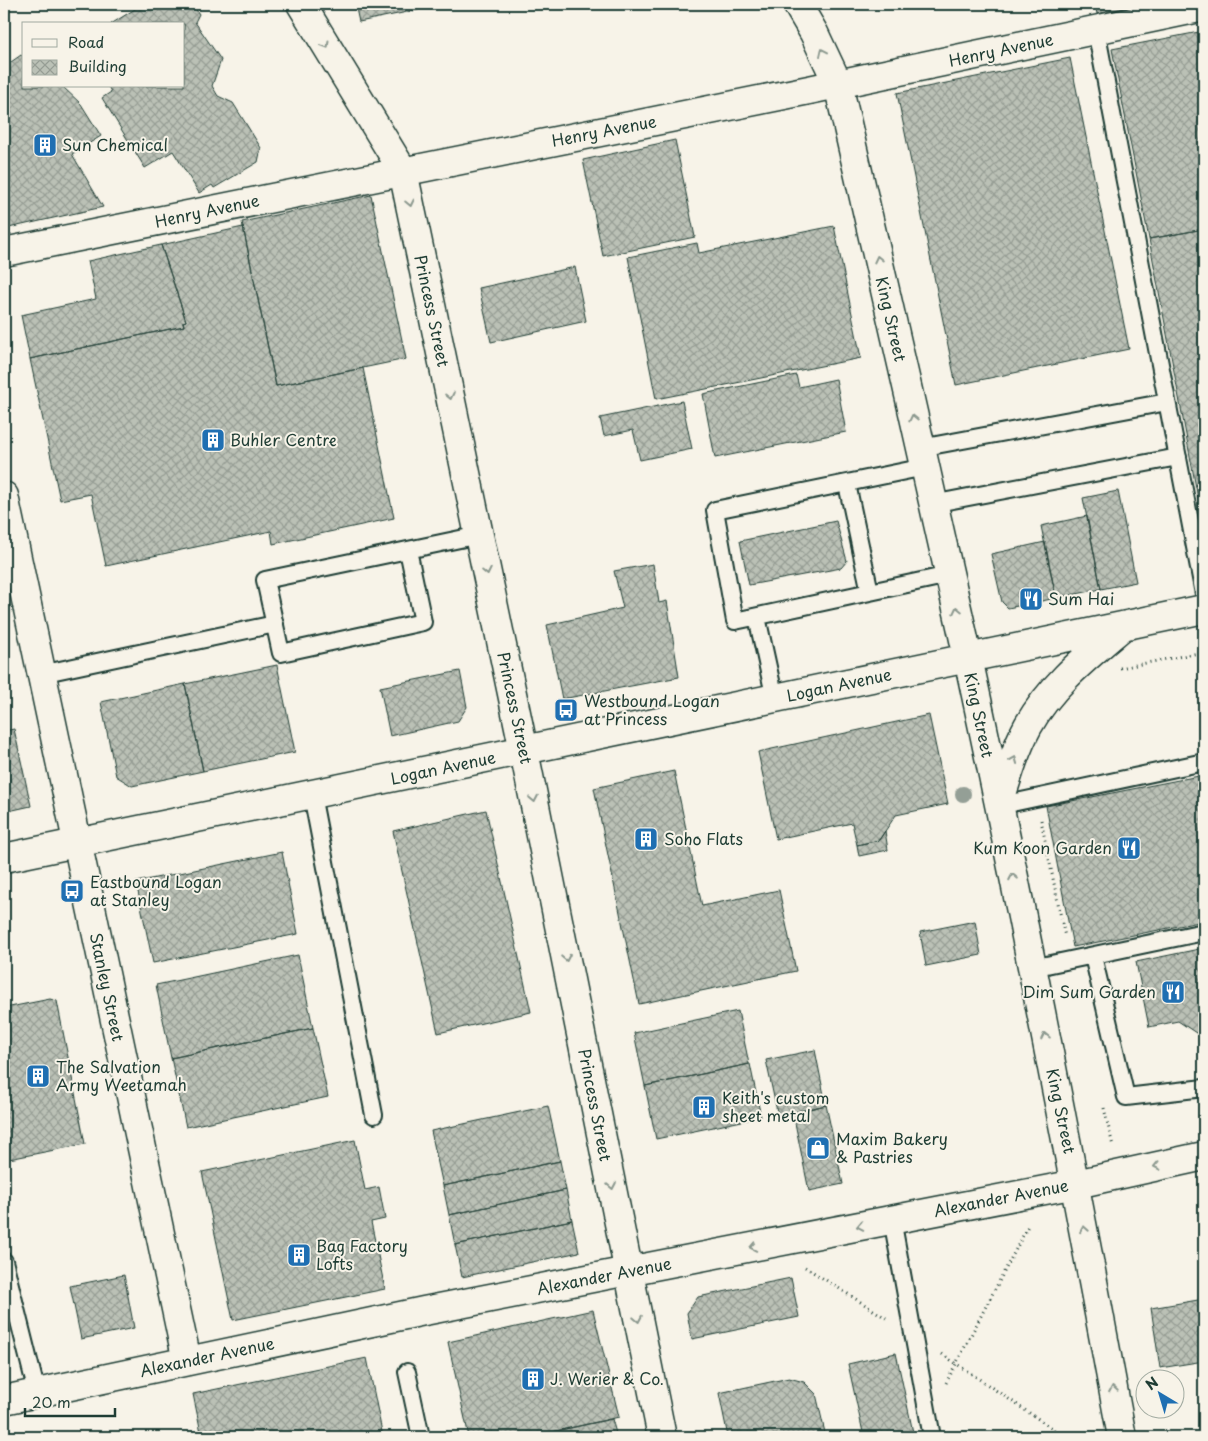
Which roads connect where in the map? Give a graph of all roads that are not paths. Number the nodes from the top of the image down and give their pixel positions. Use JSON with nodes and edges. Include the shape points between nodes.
{"nodes":[{"id":1,"x":300,"y":4,"type":"edge"},
{"id":2,"x":797,"y":4,"type":"edge"},
{"id":3,"x":1204,"y":7,"type":"edge"},
{"id":4,"x":1096,"y":30,"type":"junction"},
{"id":5,"x":838,"y":84,"type":"junction"},
{"id":6,"x":403,"y":171,"type":"junction"},
{"id":7,"x":4,"y":252,"type":"edge"},
{"id":8,"x":1167,"y":402,"type":"junction"},
{"id":9,"x":922,"y":457,"type":"junction"},
{"id":10,"x":1178,"y":457,"type":"junction"},
{"id":11,"x":847,"y":484,"type":"junction"},
{"id":12,"x":4,"y":496,"type":"edge"},
{"id":13,"x":932,"y":504,"type":"junction"},
{"id":14,"x":479,"y":535,"type":"junction"},
{"id":15,"x":408,"y":550,"type":"junction"},
{"id":16,"x":949,"y":575,"type":"junction"},
{"id":17,"x":870,"y":592,"type":"junction"},
{"id":18,"x":1204,"y":594,"type":"edge"},
{"id":19,"x":1204,"y":609,"type":"edge"},
{"id":20,"x":757,"y":617,"type":"junction"},
{"id":21,"x":275,"y":624,"type":"junction"},
{"id":22,"x":1124,"y":626,"type":"junction"},
{"id":23,"x":968,"y":658,"type":"junction"},
{"id":24,"x":41,"y":674,"type":"junction"},
{"id":25,"x":775,"y":699,"type":"junction"},
{"id":26,"x":524,"y":751,"type":"junction"},
{"id":27,"x":1204,"y":762,"type":"edge"},
{"id":28,"x":312,"y":795,"type":"junction"},
{"id":29,"x":998,"y":806,"type":"junction"},
{"id":30,"x":76,"y":843,"type":"junction"},
{"id":31,"x":4,"y":858,"type":"edge"},
{"id":32,"x":1204,"y":932,"type":"edge"},
{"id":33,"x":1093,"y":956,"type":"junction"},
{"id":34,"x":1032,"y":968,"type":"junction"},
{"id":35,"x":1204,"y":1088,"type":"edge"},
{"id":36,"x":374,"y":1115,"type":"dead end"},
{"id":37,"x":1204,"y":1156,"type":"edge"},
{"id":38,"x":1076,"y":1184,"type":"junction"},
{"id":39,"x":892,"y":1220,"type":"junction"},
{"id":40,"x":4,"y":1261,"type":"edge"},
{"id":41,"x":628,"y":1271,"type":"junction"},
{"id":42,"x":187,"y":1361,"type":"junction"},
{"id":43,"x":407,"y":1372,"type":"dead end"},
{"id":44,"x":37,"y":1393,"type":"junction"},
{"id":45,"x":4,"y":1400,"type":"edge"},
{"id":46,"x":421,"y":1437,"type":"edge"},
{"id":47,"x":662,"y":1437,"type":"edge"},
{"id":48,"x":932,"y":1437,"type":"edge"},
{"id":49,"x":1122,"y":1437,"type":"edge"}],
"edges":[{"from":1,"to":6,"type":"main road","name":"Princess Street","one_way":true},
{"from":5,"to":2,"type":"main road","name":"King Street","one_way":true},
{"from":3,"to":4,"type":"main road","name":"Henry Avenue"},
{"from":4,"to":5,"type":"main road","name":"Henry Avenue"},
{"from":4,"to":8,"type":"lane"},
{"from":5,"to":6,"type":"main road","name":"Henry Avenue"},
{"from":9,"to":5,"type":"main road","name":"King Street","one_way":true},
{"from":6,"to":7,"type":"main road","name":"Henry Avenue"},
{"from":6,"to":14,"type":"main road","name":"Princess Street","one_way":true},
{"from":8,"to":9,"type":"lane"},
{"from":8,"to":10,"type":"lane"},
{"from":9,"to":11,"type":"lane"},
{"from":9,"to":13,"type":"main road","name":"King Street"},
{"from":10,"to":13,"type":"lane"},
{"from":10,"to":18,"type":"lane"},
{"from":11,"to":17,"type":"lane"},
{"from":11,"to":20,"type":"lane","via":[[715,510],[735,621]]},
{"from":12,"to":24,"type":"main road","name":"Stanley Street"},
{"from":13,"to":16,"type":"main road","name":"King Street"},
{"from":14,"to":15,"type":"lane"},
{"from":14,"to":26,"type":"main road","name":"Princess Street","one_way":true},
{"from":15,"to":21,"type":"lane","via":[[266,580]]},
{"from":15,"to":21,"type":"lane","via":[[423,622],[281,653]]},
{"from":16,"to":17,"type":"lane"},
{"from":23,"to":16,"type":"main road","name":"King Street","one_way":true},
{"from":17,"to":20,"type":"lane"},
{"from":19,"to":22,"type":"main road","name":"Logan Avenue"},
{"from":20,"to":25,"type":"lane"},
{"from":21,"to":24,"type":"lane"},
{"from":22,"to":23,"type":"main road","name":"Logan Avenue"},
{"from":29,"to":22,"type":"main road","one_way":true,"via":[[1028,726],[1069,673]]},
{"from":23,"to":25,"type":"main road","name":"Logan Avenue"},
{"from":23,"to":29,"type":"main road","name":"King Street"},
{"from":24,"to":30,"type":"main road","name":"Stanley Street"},
{"from":25,"to":26,"type":"main road","name":"Logan Avenue"},
{"from":26,"to":28,"type":"main road","name":"Logan Avenue"},
{"from":26,"to":41,"type":"main road","name":"Princess Street","one_way":true},
{"from":27,"to":29,"type":"lane"},
{"from":28,"to":30,"type":"main road","name":"Logan Avenue"},
{"from":28,"to":36,"type":"lane"},
{"from":34,"to":29,"type":"main road","name":"King Street","one_way":true},
{"from":30,"to":31,"type":"main road","name":"Logan Avenue"},
{"from":30,"to":42,"type":"main road","name":"Stanley Street"},
{"from":32,"to":33,"type":"lane"},
{"from":33,"to":34,"type":"lane"},
{"from":33,"to":35,"type":"lane","via":[[1126,1097]]},
{"from":38,"to":34,"type":"main road","name":"King Street","one_way":true},
{"from":37,"to":38,"type":"main road","name":"Alexander Avenue","one_way":true},
{"from":38,"to":39,"type":"main road","name":"Alexander Avenue"},
{"from":49,"to":38,"type":"main road","name":"King Street","one_way":true},
{"from":39,"to":41,"type":"main road","name":"Alexander Avenue","one_way":true},
{"from":39,"to":48,"type":"lane"},
{"from":40,"to":44,"type":"lane"},
{"from":41,"to":42,"type":"main road","name":"Alexander Avenue"},
{"from":41,"to":47,"type":"main road","name":"Princess Street","one_way":true},
{"from":42,"to":44,"type":"main road","name":"Alexander Avenue"},
{"from":43,"to":46,"type":"lane"},
{"from":44,"to":45,"type":"main road","name":"Alexander Avenue"}]}
